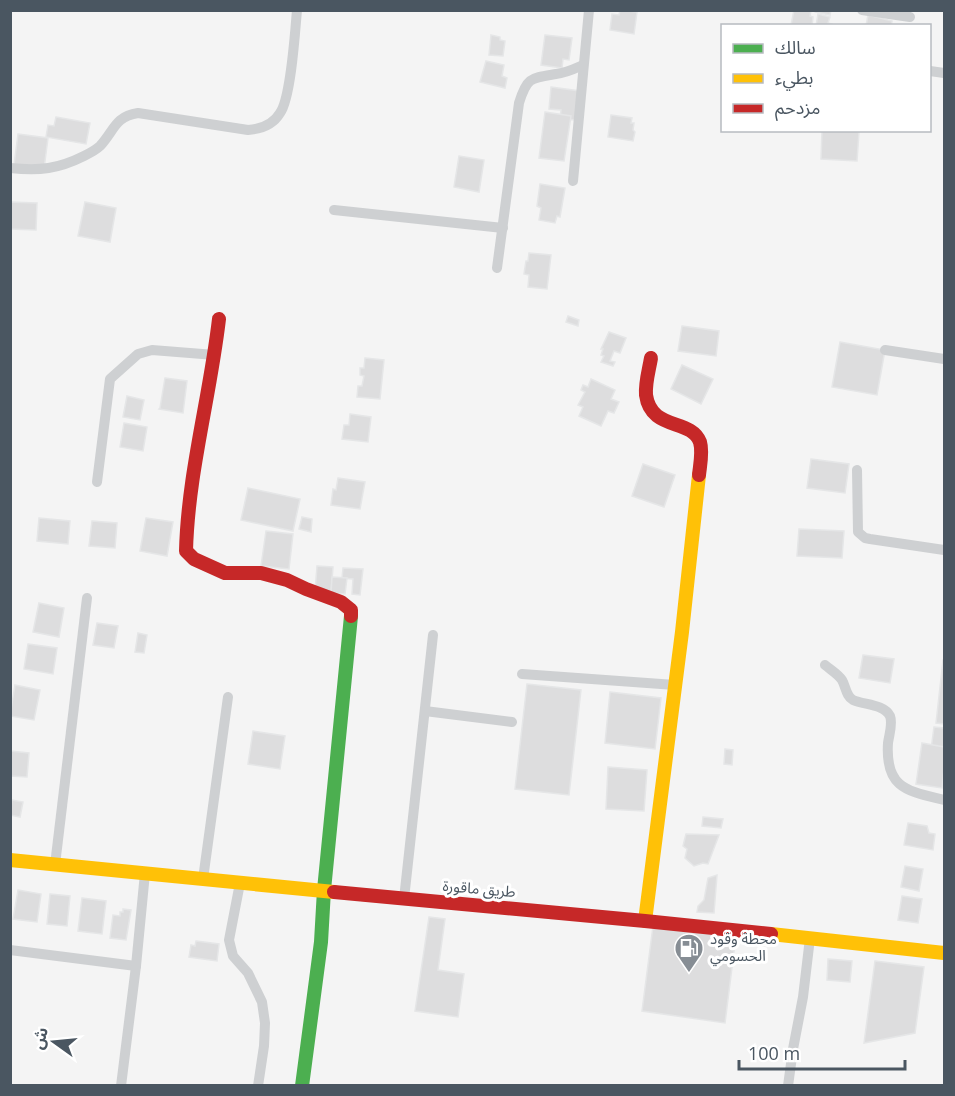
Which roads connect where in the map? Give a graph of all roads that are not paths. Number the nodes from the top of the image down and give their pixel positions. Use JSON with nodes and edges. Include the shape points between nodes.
{"nodes":[{"id":1,"x":297,"y":10,"type":"edge"},
{"id":2,"x":589,"y":10,"type":"edge"},
{"id":3,"x":862,"y":10,"type":"edge"},
{"id":4,"x":910,"y":18,"type":"edge"},
{"id":5,"x":583,"y":65,"type":"junction"},
{"id":6,"x":10,"y":168,"type":"edge"},
{"id":7,"x":573,"y":181,"type":"dead end"},
{"id":8,"x":334,"y":210,"type":"dead end"},
{"id":9,"x":503,"y":228,"type":"junction"},
{"id":10,"x":497,"y":268,"type":"dead end"},
{"id":11,"x":219,"y":319,"type":"dead end"},
{"id":12,"x":885,"y":350,"type":"dead end"},
{"id":13,"x":215,"y":355,"type":"junction"},
{"id":14,"x":651,"y":358,"type":"dead end"},
{"id":15,"x":945,"y":359,"type":"edge"},
{"id":16,"x":857,"y":470,"type":"dead end"},
{"id":17,"x":97,"y":482,"type":"dead end"},
{"id":18,"x":945,"y":550,"type":"edge"},
{"id":19,"x":87,"y":598,"type":"dead end"},
{"id":20,"x":433,"y":635,"type":"dead end"},
{"id":21,"x":825,"y":665,"type":"dead end"},
{"id":22,"x":522,"y":674,"type":"dead end"},
{"id":23,"x":675,"y":685,"type":"junction"},
{"id":24,"x":228,"y":697,"type":"dead end"},
{"id":25,"x":425,"y":711,"type":"junction"},
{"id":26,"x":512,"y":722,"type":"dead end"},
{"id":27,"x":945,"y":800,"type":"edge"},
{"id":28,"x":10,"y":860,"type":"edge"},
{"id":29,"x":55,"y":865,"type":"junction"},
{"id":30,"x":145,"y":873,"type":"junction"},
{"id":31,"x":203,"y":879,"type":"junction"},
{"id":32,"x":240,"y":883,"type":"junction"},
{"id":33,"x":324,"y":890,"type":"junction"},
{"id":34,"x":404,"y":899,"type":"junction"},
{"id":35,"x":645,"y":921,"type":"junction"},
{"id":36,"x":810,"y":939,"type":"junction"},
{"id":37,"x":10,"y":950,"type":"edge"},
{"id":38,"x":945,"y":953,"type":"edge"},
{"id":39,"x":136,"y":966,"type":"junction"},
{"id":40,"x":121,"y":1086,"type":"edge"},
{"id":41,"x":258,"y":1086,"type":"edge"},
{"id":42,"x":302,"y":1086,"type":"edge"},
{"id":43,"x":788,"y":1086,"type":"edge"}],
"edges":[{"from":1,"to":6,"type":"street","via":[[287,94],[282,112],[273,123],[248,130],[138,113],[123,118],[98,148],[72,162],[50,169]]},
{"from":2,"to":5,"type":"street"},
{"from":3,"to":4,"type":"street"},
{"from":5,"to":7,"type":"street"},
{"from":5,"to":9,"type":"street","via":[[534,78],[522,91]]},
{"from":8,"to":9,"type":"street"},
{"from":9,"to":10,"type":"street"},
{"from":11,"to":13,"type":"street"},
{"from":12,"to":15,"type":"street"},
{"from":13,"to":17,"type":"street","via":[[152,350],[138,354],[110,379]]},
{"from":13,"to":33,"type":"street","via":[[190,488],[186,551],[194,559],[225,573],[261,573],[287,580],[351,610]]},
{"from":14,"to":23,"type":"street","via":[[646,388],[651,409],[667,423],[695,434],[701,448]]},
{"from":16,"to":18,"type":"street","via":[[861,535]]},
{"from":19,"to":29,"type":"street"},
{"from":20,"to":25,"type":"street"},
{"from":21,"to":27,"type":"street","via":[[842,681],[852,699],[889,714],[888,759],[899,783],[911,792]]},
{"from":22,"to":23,"type":"street"},
{"from":23,"to":35,"type":"street"},
{"from":24,"to":31,"type":"street"},
{"from":25,"to":26,"type":"street"},
{"from":25,"to":34,"type":"street"},
{"from":28,"to":29,"type":"street","name":"طريق ماقورة"},
{"from":29,"to":30,"type":"street","name":"طريق ماقورة"},
{"from":30,"to":31,"type":"street","name":"طريق ماقورة"},
{"from":30,"to":39,"type":"street"},
{"from":31,"to":32,"type":"street","name":"طريق ماقورة"},
{"from":32,"to":33,"type":"street","name":"طريق ماقورة"},
{"from":32,"to":41,"type":"street","via":[[229,940],[233,956],[248,973],[262,1002],[264,1046]]},
{"from":33,"to":34,"type":"street","name":"طريق ماقورة"},
{"from":33,"to":42,"type":"street"},
{"from":34,"to":35,"type":"street","name":"طريق ماقورة"},
{"from":35,"to":36,"type":"street","name":"طريق ماقورة"},
{"from":36,"to":38,"type":"street","name":"طريق ماقورة"},
{"from":36,"to":43,"type":"street"},
{"from":37,"to":39,"type":"street"},
{"from":39,"to":40,"type":"street"}]}
